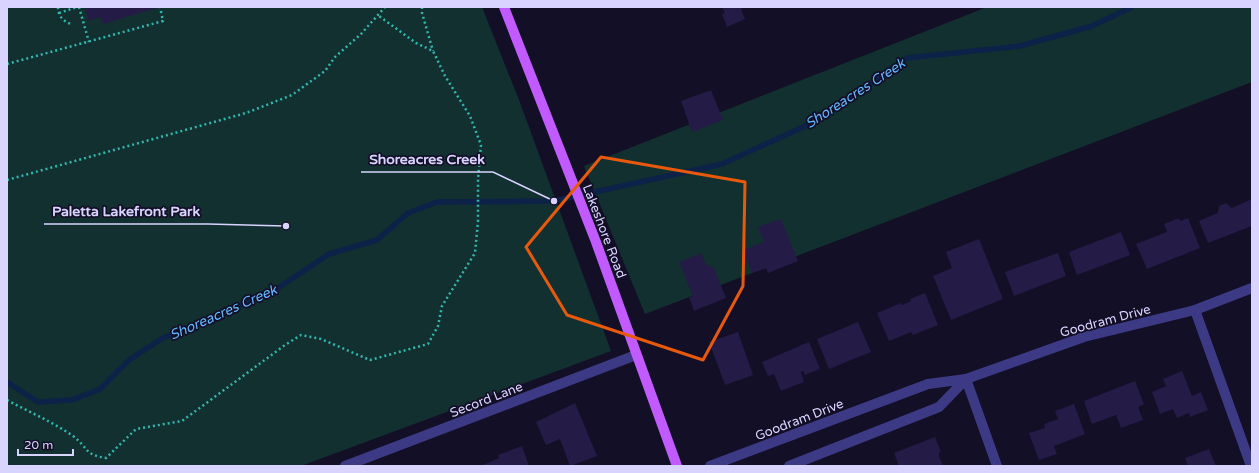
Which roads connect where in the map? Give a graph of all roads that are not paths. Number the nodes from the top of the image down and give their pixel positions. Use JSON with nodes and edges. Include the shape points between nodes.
{"nodes":[{"id":1,"x":504,"y":7,"type":"edge"},
{"id":2,"x":1252,"y":288,"type":"edge"},
{"id":3,"x":1195,"y":310,"type":"junction"},
{"id":4,"x":636,"y":355,"type":"junction"},
{"id":5,"x":966,"y":379,"type":"junction"},
{"id":6,"x":345,"y":466,"type":"edge"},
{"id":7,"x":677,"y":466,"type":"edge"},
{"id":8,"x":710,"y":466,"type":"edge"},
{"id":9,"x":789,"y":466,"type":"edge"},
{"id":10,"x":997,"y":466,"type":"edge"},
{"id":11,"x":1252,"y":466,"type":"edge"}],
"edges":[{"from":1,"to":4,"type":"main road","name":"Lakeshore Road","via":[[596,242]]},
{"from":2,"to":3,"type":"street","name":"Goodram Drive"},
{"from":3,"to":5,"type":"street","name":"Goodram Drive","via":[[1084,337]]},
{"from":3,"to":11,"type":"street"},
{"from":4,"to":6,"type":"street","name":"Secord Lane"},
{"from":4,"to":7,"type":"main road","name":"Lakeshore Road"},
{"from":5,"to":8,"type":"street","name":"Goodram Drive","via":[[928,384]]},
{"from":5,"to":9,"type":"street","name":"Goodram Drive","via":[[938,407]]},
{"from":5,"to":10,"type":"street"}]}
